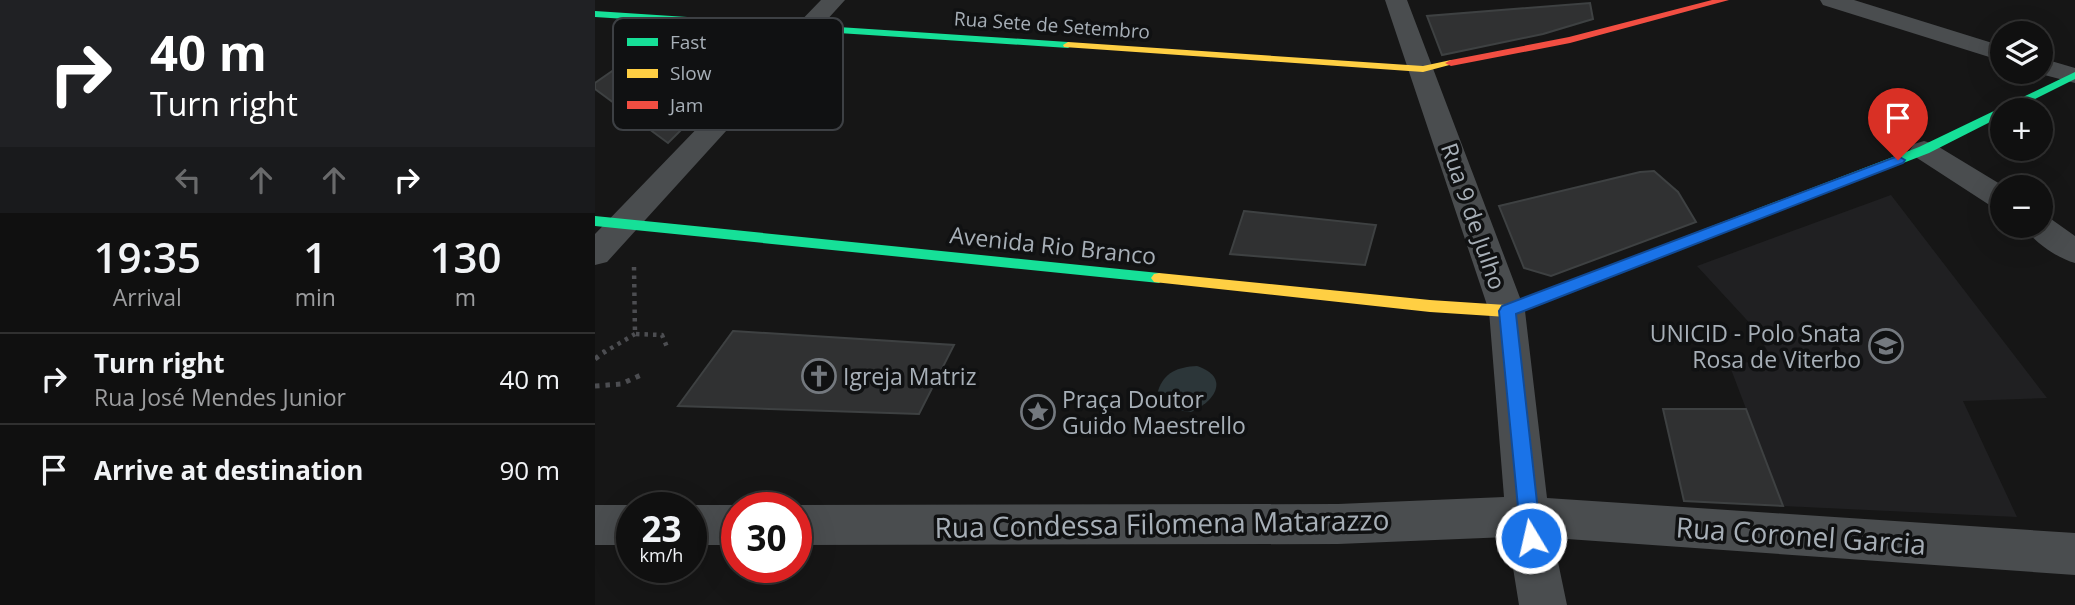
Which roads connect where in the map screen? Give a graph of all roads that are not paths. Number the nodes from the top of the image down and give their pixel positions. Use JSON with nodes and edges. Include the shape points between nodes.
{"nodes":[{"id":1,"x":834,"y":0,"type":"edge"},
{"id":2,"x":1396,"y":0,"type":"edge"},
{"id":3,"x":1724,"y":0,"type":"edge"},
{"id":4,"x":1831,"y":0,"type":"edge"},
{"id":5,"x":595,"y":14,"type":"edge"},
{"id":6,"x":651,"y":18,"type":"edge"},
{"id":7,"x":816,"y":18,"type":"edge"},
{"id":8,"x":843,"y":31,"type":"edge"},
{"id":9,"x":1990,"y":50,"type":"edge"},
{"id":10,"x":1423,"y":69,"type":"junction"},
{"id":11,"x":2053,"y":70,"type":"edge"},
{"id":12,"x":2074,"y":76,"type":"edge"},
{"id":13,"x":2029,"y":98,"type":"edge"},
{"id":14,"x":1990,"y":117,"type":"edge"},
{"id":15,"x":702,"y":130,"type":"edge"},
{"id":16,"x":1924,"y":150,"type":"junction"},
{"id":17,"x":1990,"y":191,"type":"edge"},
{"id":18,"x":609,"y":222,"type":"edge"},
{"id":19,"x":2053,"y":235,"type":"edge"},
{"id":20,"x":2075,"y":252,"type":"edge"},
{"id":21,"x":595,"y":254,"type":"edge"},
{"id":22,"x":1507,"y":311,"type":"junction"},
{"id":23,"x":1527,"y":516,"type":"junction"},
{"id":24,"x":595,"y":525,"type":"edge"},
{"id":25,"x":616,"y":525,"type":"edge"},
{"id":26,"x":812,"y":526,"type":"edge"},
{"id":27,"x":2075,"y":554,"type":"edge"},
{"id":28,"x":1543,"y":605,"type":"edge"}],
"edges":[{"from":1,"to":7,"type":"street"},
{"from":2,"to":10,"type":"street","name":"Rua 9 de Julho"},
{"from":3,"to":10,"type":"main road","name":"Rua Sete de Setembro","via":[[1570,40]]},
{"from":4,"to":9,"type":"street"},
{"from":5,"to":6,"type":"main road","name":"Rua Sete de Setembro"},
{"from":8,"to":10,"type":"main road","name":"Rua Sete de Setembro"},
{"from":10,"to":22,"type":"street","name":"Rua 9 de Julho"},
{"from":11,"to":12,"type":"street"},
{"from":12,"to":13,"type":"main road"},
{"from":14,"to":16,"type":"main road"},
{"from":15,"to":18,"type":"street"},
{"from":16,"to":17,"type":"street"},
{"from":16,"to":22,"type":"main road"},
{"from":18,"to":21,"type":"street"},
{"from":18,"to":22,"type":"main road","name":"Avenida Rio Branco"},
{"from":19,"to":20,"type":"street"},
{"from":22,"to":23,"type":"street","name":"Rua 9 de Julho"},
{"from":23,"to":26,"type":"street","name":"Rua Condessa Filomena Matarazzo","via":[[1338,524]]},
{"from":23,"to":27,"type":"street","name":"Rua Coronel Garcia"},
{"from":23,"to":28,"type":"street","name":"Rua 9 de Julho"},
{"from":24,"to":25,"type":"street"}]}
